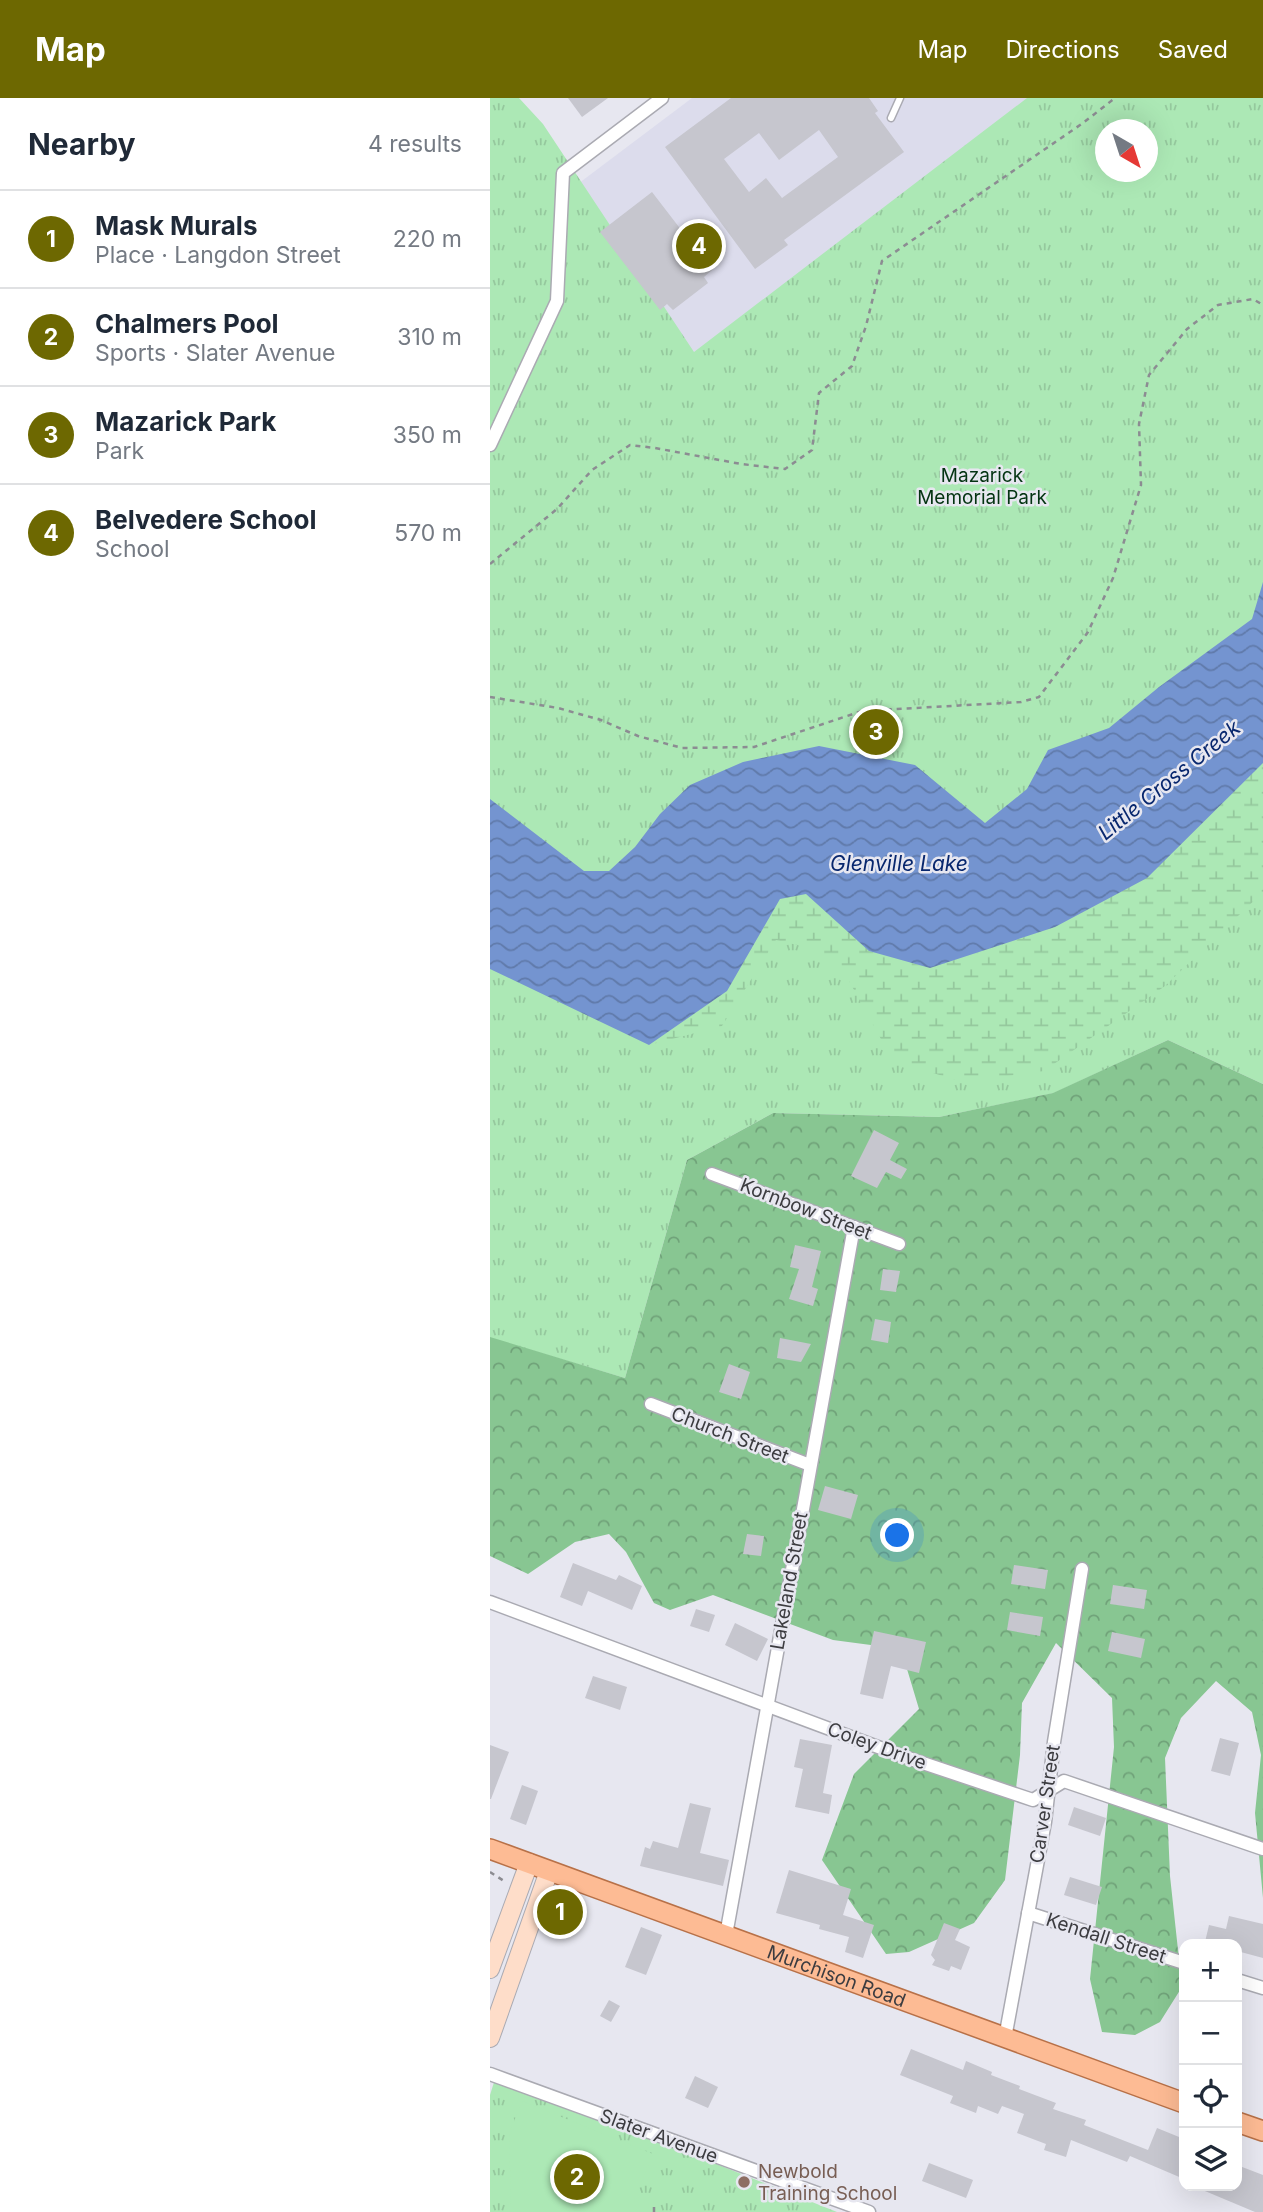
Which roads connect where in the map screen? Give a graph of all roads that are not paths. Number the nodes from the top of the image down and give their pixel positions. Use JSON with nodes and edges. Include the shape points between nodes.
{"nodes":[{"id":1,"x":662,"y":98,"type":"edge"},
{"id":2,"x":900,"y":98,"type":"edge"},
{"id":3,"x":891,"y":118,"type":"dead end"},
{"id":4,"x":490,"y":445,"type":"edge"},
{"id":5,"x":712,"y":1174,"type":"dead end"},
{"id":6,"x":854,"y":1227,"type":"junction"},
{"id":7,"x":900,"y":1244,"type":"dead end"},
{"id":8,"x":650,"y":1404,"type":"dead end"},
{"id":9,"x":810,"y":1465,"type":"junction"},
{"id":10,"x":1082,"y":1569,"type":"dead end"},
{"id":11,"x":490,"y":1602,"type":"edge"},
{"id":12,"x":766,"y":1705,"type":"junction"},
{"id":13,"x":1048,"y":1789,"type":"junction"},
{"id":14,"x":490,"y":1849,"type":"edge"},
{"id":15,"x":1263,"y":1849,"type":"edge"},
{"id":16,"x":528,"y":1863,"type":"junction"},
{"id":17,"x":549,"y":1871,"type":"junction"},
{"id":18,"x":1028,"y":1913,"type":"junction"},
{"id":19,"x":726,"y":1935,"type":"junction"},
{"id":20,"x":1179,"y":1961,"type":"edge"},
{"id":21,"x":490,"y":1969,"type":"edge"},
{"id":22,"x":1242,"y":1982,"type":"edge"},
{"id":23,"x":1263,"y":1988,"type":"edge"},
{"id":24,"x":490,"y":2038,"type":"edge"},
{"id":25,"x":1005,"y":2038,"type":"junction"},
{"id":26,"x":490,"y":2074,"type":"edge"},
{"id":27,"x":1179,"y":2101,"type":"edge"},
{"id":28,"x":1242,"y":2124,"type":"edge"},
{"id":29,"x":1263,"y":2131,"type":"edge"},
{"id":30,"x":869,"y":2212,"type":"edge"}],
"edges":[{"from":1,"to":4,"type":"street","via":[[563,173],[557,301]]},
{"from":2,"to":3,"type":"lane"},
{"from":5,"to":6,"type":"street","name":"Kornbow Street"},
{"from":6,"to":7,"type":"street","name":"Kornbow Street"},
{"from":6,"to":9,"type":"street","name":"Lakeland Street"},
{"from":8,"to":9,"type":"street","name":"Church Street"},
{"from":9,"to":12,"type":"street","name":"Lakeland Street"},
{"from":10,"to":13,"type":"street","name":"Carver Street"},
{"from":11,"to":12,"type":"street","name":"Coley Drive"},
{"from":12,"to":13,"type":"street","name":"Coley Drive","via":[[1033,1800]]},
{"from":12,"to":19,"type":"street","name":"Lakeland Street"},
{"from":13,"to":15,"type":"street","name":"Coley Drive","via":[[1064,1781]]},
{"from":13,"to":18,"type":"street","name":"Carver Street"},
{"from":14,"to":16,"type":"main road","name":"Murchison Road"},
{"from":16,"to":17,"type":"main road","name":"Murchison Road"},
{"from":16,"to":21,"type":"street"},
{"from":17,"to":19,"type":"main road","name":"Murchison Road"},
{"from":17,"to":24,"type":"street"},
{"from":18,"to":20,"type":"street","name":"Kendall Street"},
{"from":18,"to":25,"type":"street","name":"Carver Street"},
{"from":19,"to":25,"type":"main road","name":"Murchison Road"},
{"from":22,"to":23,"type":"street"},
{"from":25,"to":27,"type":"main road","name":"Murchison Road"},
{"from":26,"to":30,"type":"street","name":"Slater Avenue"},
{"from":28,"to":29,"type":"main road"}]}
